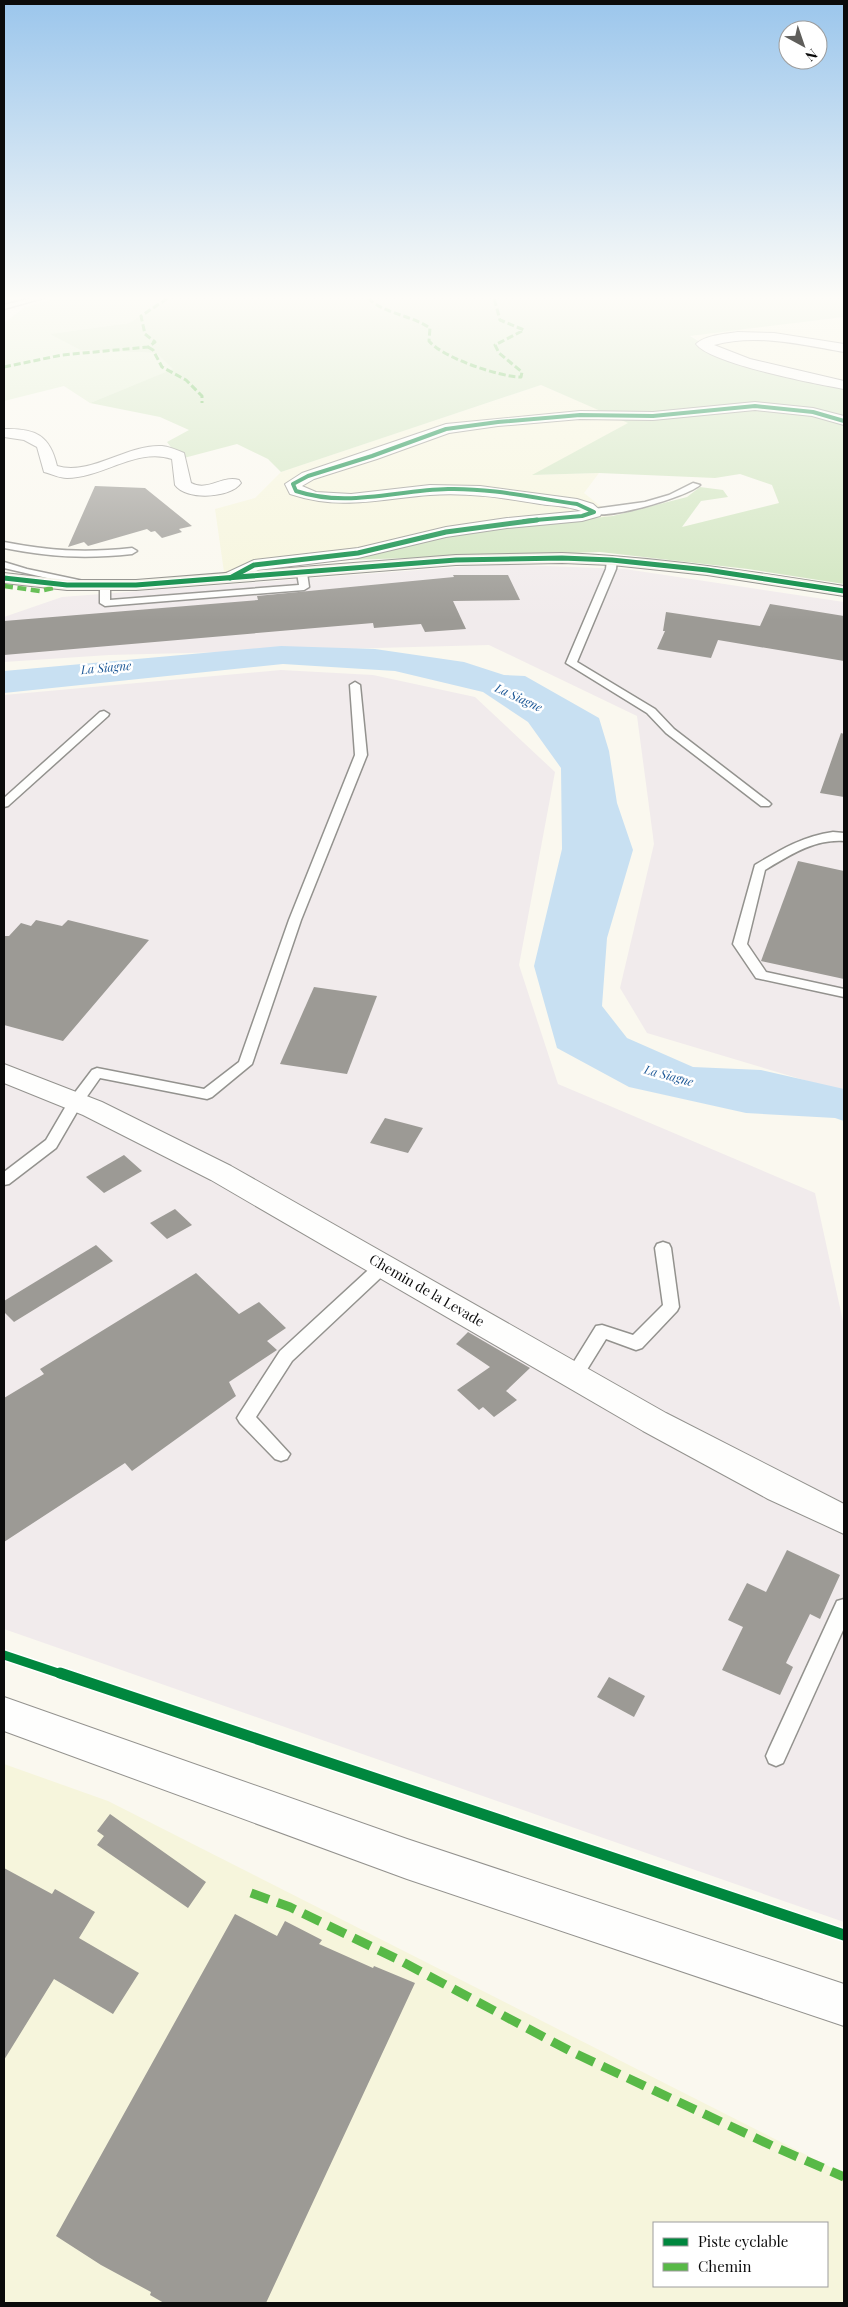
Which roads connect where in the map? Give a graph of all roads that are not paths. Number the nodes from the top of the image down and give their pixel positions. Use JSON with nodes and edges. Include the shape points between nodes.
{"nodes":[{"id":1,"x":844,"y":422,"type":"edge"},
{"id":2,"x":4,"y":433,"type":"edge"},
{"id":3,"x":233,"y":483,"type":"dead end"},
{"id":4,"x":696,"y":485,"type":"dead end"},
{"id":5,"x":594,"y":512,"type":"junction"},
{"id":6,"x":4,"y":545,"type":"edge"},
{"id":7,"x":132,"y":552,"type":"dead end"},
{"id":8,"x":612,"y":560,"type":"junction"},
{"id":9,"x":4,"y":565,"type":"edge"},
{"id":10,"x":302,"y":573,"type":"junction"},
{"id":11,"x":4,"y":578,"type":"edge"},
{"id":12,"x":230,"y":578,"type":"junction"},
{"id":13,"x":98,"y":585,"type":"junction"},
{"id":14,"x":844,"y":591,"type":"edge"},
{"id":15,"x":355,"y":685,"type":"dead end"},
{"id":16,"x":104,"y":714,"type":"dead end"},
{"id":17,"x":4,"y":804,"type":"edge"},
{"id":18,"x":766,"y":804,"type":"dead end"},
{"id":19,"x":844,"y":837,"type":"edge"},
{"id":20,"x":844,"y":993,"type":"edge"},
{"id":21,"x":4,"y":1072,"type":"edge"},
{"id":22,"x":76,"y":1102,"type":"junction"},
{"id":23,"x":4,"y":1180,"type":"edge"},
{"id":24,"x":663,"y":1248,"type":"dead end"},
{"id":25,"x":384,"y":1265,"type":"junction"},
{"id":26,"x":574,"y":1376,"type":"junction"},
{"id":27,"x":281,"y":1454,"type":"dead end"},
{"id":28,"x":844,"y":1520,"type":"edge"},
{"id":29,"x":844,"y":1607,"type":"edge"},
{"id":30,"x":4,"y":1714,"type":"edge"},
{"id":31,"x":776,"y":1756,"type":"dead end"},
{"id":32,"x":844,"y":2005,"type":"edge"}],
"edges":[{"from":1,"to":5,"type":"street","via":[[813,412],[755,406],[653,416],[580,415],[490,423],[446,429],[293,484],[296,491],[306,496],[337,499],[448,489],[577,504]]},
{"from":2,"to":3,"type":"street","via":[[37,440],[45,450],[50,469],[56,472],[72,474],[141,453],[166,452],[179,456],[183,486],[188,489],[209,491]]},
{"from":4,"to":5,"type":"lane","via":[[679,495],[634,507]]},
{"from":5,"to":12,"type":"street","via":[[446,532],[358,552],[254,565]]},
{"from":6,"to":7,"type":"lane","via":[[45,553],[93,555]]},
{"from":8,"to":10,"type":"main road","via":[[456,560]]},
{"from":8,"to":14,"type":"main road","via":[[707,570]]},
{"from":8,"to":18,"type":"lane","via":[[571,663],[650,711],[670,731]]},
{"from":9,"to":13,"type":"lane","via":[[23,573]]},
{"from":10,"to":12,"type":"main road"},
{"from":10,"to":13,"type":"lane","via":[[304,587],[105,603]]},
{"from":11,"to":13,"type":"main road"},
{"from":12,"to":13,"type":"main road"},
{"from":15,"to":22,"type":"lane","via":[[361,755],[296,920],[245,1064],[207,1094],[97,1073]]},
{"from":16,"to":17,"type":"lane"},
{"from":19,"to":20,"type":"lane","via":[[833,835],[798,846],[759,868],[740,944],[760,975]]},
{"from":21,"to":22,"type":"street","name":"Chemin de la Levade"},
{"from":22,"to":23,"type":"lane","via":[[50,1144]]},
{"from":22,"to":25,"type":"street","name":"Chemin de la Levade","via":[[279,1205]]},
{"from":24,"to":26,"type":"lane","via":[[672,1307],[636,1343],[602,1331]]},
{"from":25,"to":26,"type":"street","name":"Chemin de la Levade"},
{"from":25,"to":27,"type":"lane","via":[[286,1356],[246,1418]]},
{"from":26,"to":28,"type":"street","name":"Chemin de la Levade","via":[[643,1416]]},
{"from":29,"to":31,"type":"lane"},
{"from":30,"to":32,"type":"street","via":[[407,1859]]}]}
